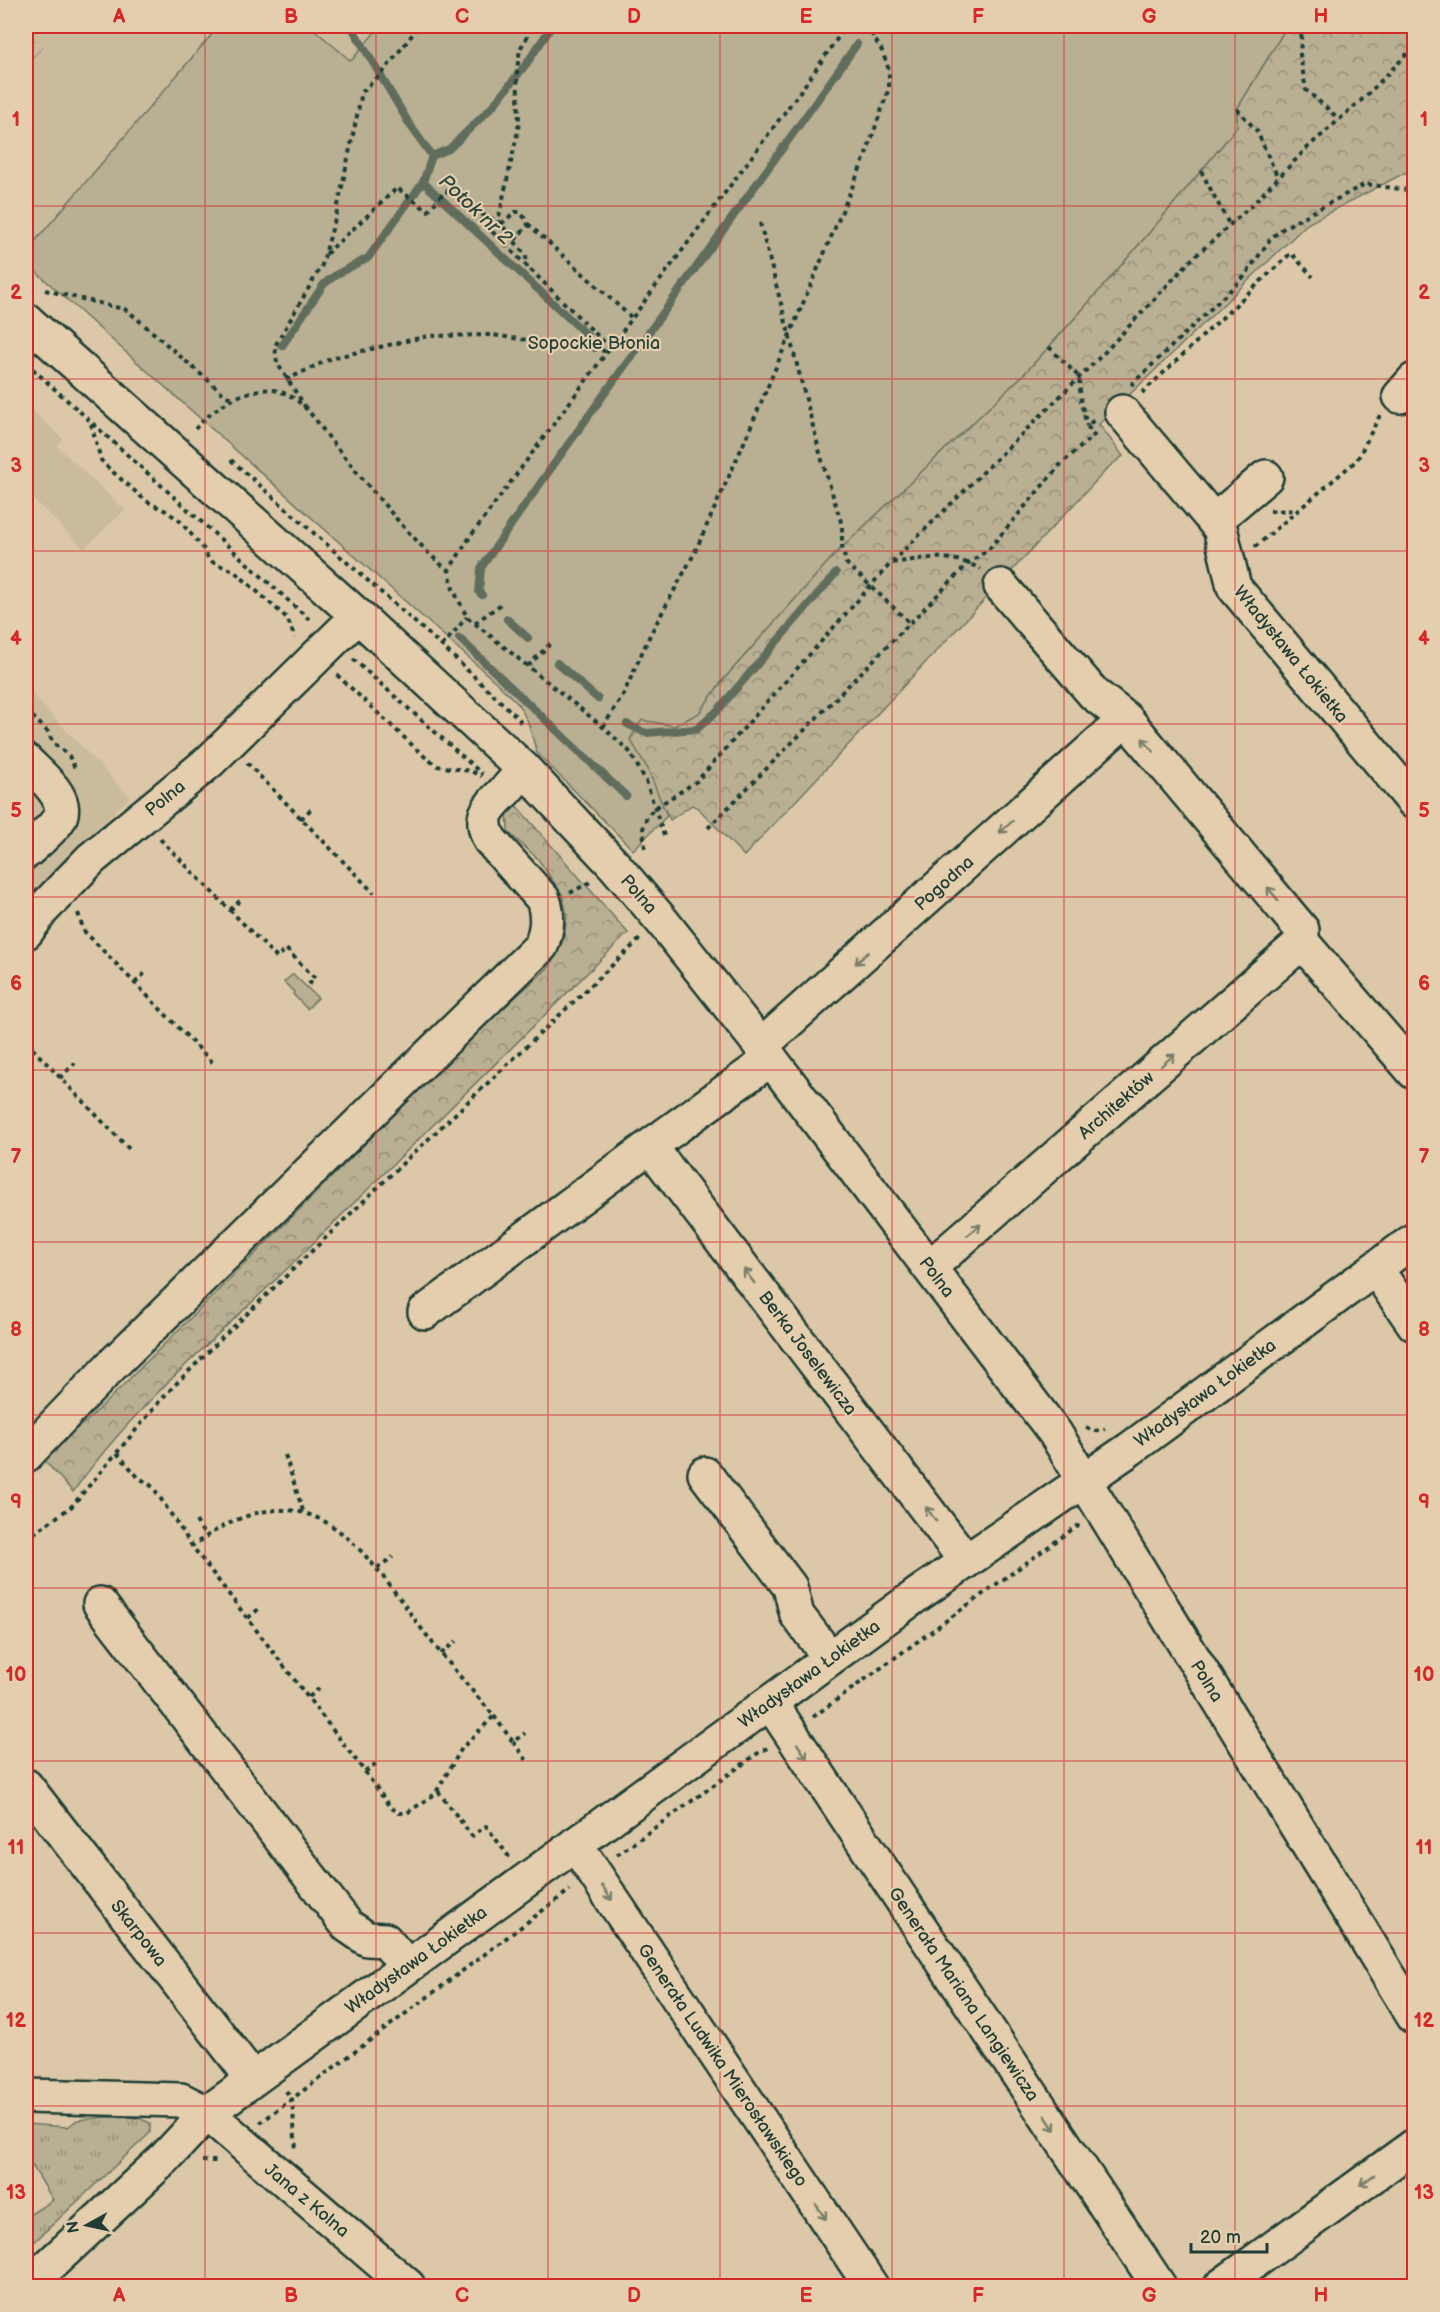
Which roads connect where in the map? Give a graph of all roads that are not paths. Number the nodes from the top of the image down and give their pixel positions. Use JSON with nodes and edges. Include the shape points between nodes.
{"nodes":[{"id":1,"x":26,"y":320,"type":"edge"},
{"id":2,"x":1115,"y":406,"type":"road end"},
{"id":3,"x":1266,"y":477,"type":"dead end"},
{"id":4,"x":1214,"y":521,"type":"junction"},
{"id":5,"x":993,"y":578,"type":"road end"},
{"id":6,"x":358,"y":616,"type":"junction"},
{"id":7,"x":1126,"y":719,"type":"junction"},
{"id":8,"x":26,"y":760,"type":"edge"},
{"id":9,"x":524,"y":769,"type":"junction"},
{"id":10,"x":1414,"y":802,"type":"edge"},
{"id":11,"x":26,"y":852,"type":"edge"},
{"id":12,"x":26,"y":932,"type":"edge"},
{"id":13,"x":1302,"y":942,"type":"junction"},
{"id":14,"x":766,"y":1053,"type":"junction"},
{"id":15,"x":1414,"y":1072,"type":"edge"},
{"id":16,"x":650,"y":1146,"type":"junction"},
{"id":17,"x":1414,"y":1240,"type":"edge"},
{"id":18,"x":930,"y":1268,"type":"junction"},
{"id":19,"x":1376,"y":1269,"type":"junction"},
{"id":20,"x":425,"y":1312,"type":"dead end"},
{"id":21,"x":1414,"y":1324,"type":"edge"},
{"id":22,"x":26,"y":1455,"type":"edge"},
{"id":23,"x":705,"y":1474,"type":"dead end"},
{"id":24,"x":1085,"y":1480,"type":"junction"},
{"id":25,"x":966,"y":1561,"type":"junction"},
{"id":26,"x":100,"y":1604,"type":"dead end"},
{"id":27,"x":830,"y":1658,"type":"junction"},
{"id":28,"x":770,"y":1702,"type":"junction"},
{"id":29,"x":26,"y":1786,"type":"edge"},
{"id":30,"x":575,"y":1844,"type":"junction"},
{"id":31,"x":407,"y":1966,"type":"junction"},
{"id":32,"x":1414,"y":2018,"type":"edge"},
{"id":33,"x":253,"y":2079,"type":"junction"},
{"id":34,"x":26,"y":2096,"type":"edge"},
{"id":35,"x":207,"y":2113,"type":"junction"},
{"id":36,"x":1414,"y":2146,"type":"edge"},
{"id":37,"x":27,"y":2286,"type":"edge"},
{"id":38,"x":408,"y":2286,"type":"edge"},
{"id":39,"x":871,"y":2286,"type":"edge"},
{"id":40,"x":1159,"y":2286,"type":"edge"},
{"id":41,"x":1221,"y":2286,"type":"edge"}],
"edges":[{"from":1,"to":6,"type":"street","name":"Polna"},
{"from":2,"to":4,"type":"street","name":"Władysława Łokietka"},
{"from":3,"to":4,"type":"street"},
{"from":4,"to":10,"type":"street","name":"Władysława Łokietka","via":[[1222,533],[1234,587]]},
{"from":5,"to":7,"type":"street","via":[[1094,694]]},
{"from":6,"to":9,"type":"street","name":"Polna"},
{"from":6,"to":12,"type":"street","name":"Polna","via":[[210,761],[91,859]]},
{"from":13,"to":7,"type":"street","one_way":true,"via":[[1302,930]]},
{"from":7,"to":14,"type":"street","name":"Pogodna","one_way":true},
{"from":8,"to":11,"type":"street","via":[[57,794],[61,813],[58,821]]},
{"from":9,"to":14,"type":"street","name":"Polna","via":[[647,903]]},
{"from":9,"to":22,"type":"street","via":[[490,805],[484,829],[543,899],[548,929],[541,946],[111,1366]]},
{"from":13,"to":15,"type":"street"},
{"from":18,"to":13,"type":"street","name":"Architektów","one_way":true},
{"from":14,"to":16,"type":"street"},
{"from":14,"to":18,"type":"street","name":"Polna"},
{"from":16,"to":20,"type":"street"},
{"from":25,"to":16,"type":"street","name":"Berka Joselewicza","one_way":true},
{"from":17,"to":19,"type":"street","name":"Władysława Łokietka"},
{"from":18,"to":24,"type":"street","name":"Polna","via":[[1055,1433]]},
{"from":19,"to":21,"type":"street"},
{"from":19,"to":24,"type":"street","name":"Władysława Łokietka"},
{"from":23,"to":27,"type":"street","via":[[790,1587],[797,1615]]},
{"from":24,"to":25,"type":"street","name":"Władysława Łokietka"},
{"from":24,"to":32,"type":"street","name":"Polna"},
{"from":25,"to":27,"type":"street","name":"Władysława Łokietka"},
{"from":26,"to":31,"type":"street","via":[[348,1926],[367,1939],[385,1940]]},
{"from":27,"to":28,"type":"street","name":"Władysława Łokietka"},
{"from":28,"to":30,"type":"street","name":"Władysława Łokietka"},
{"from":28,"to":40,"type":"street","name":"Generała Mariana Langiewicza","one_way":true},
{"from":29,"to":33,"type":"street","name":"Skarpowa"},
{"from":30,"to":31,"type":"street","name":"Władysława Łokietka"},
{"from":30,"to":39,"type":"street","name":"Generała Ludwika Mierosławskiego","one_way":true},
{"from":31,"to":33,"type":"street","name":"Władysława Łokietka"},
{"from":33,"to":35,"type":"street","name":"Władysława Łokietka"},
{"from":34,"to":35,"type":"street","name":"Jana z Kolna","via":[[182,2100]]},
{"from":35,"to":37,"type":"street","name":"Władysława Łokietka","via":[[165,2158]]},
{"from":35,"to":38,"type":"street","name":"Jana z Kolna"},
{"from":36,"to":41,"type":"street","one_way":true}]}
